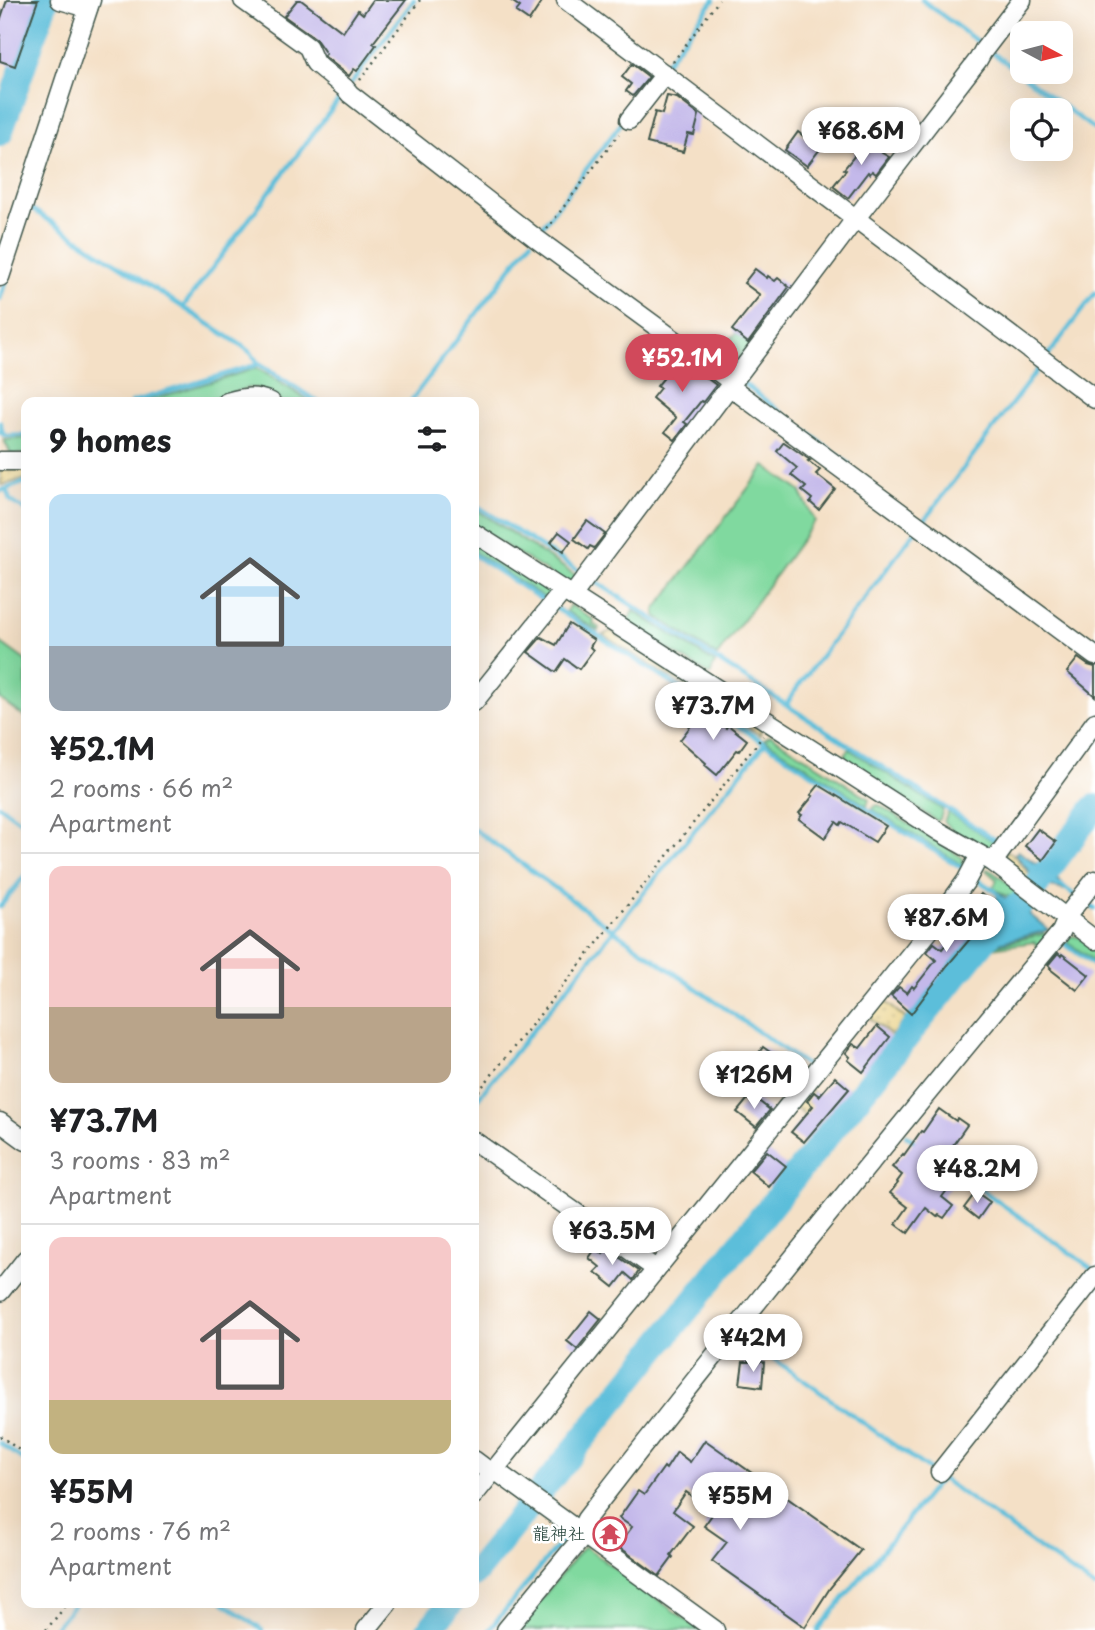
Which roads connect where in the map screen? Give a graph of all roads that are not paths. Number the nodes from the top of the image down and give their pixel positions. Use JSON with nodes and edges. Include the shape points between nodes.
{"nodes":[{"id":1,"x":60,"y":0,"type":"edge"},
{"id":2,"x":243,"y":0,"type":"edge"},
{"id":3,"x":566,"y":0,"type":"edge"},
{"id":4,"x":1022,"y":0,"type":"edge"},
{"id":5,"x":90,"y":4,"type":"edge"},
{"id":6,"x":664,"y":74,"type":"junction"},
{"id":7,"x":629,"y":120,"type":"road end"},
{"id":8,"x":856,"y":218,"type":"junction"},
{"id":9,"x":0,"y":277,"type":"edge"},
{"id":10,"x":731,"y":380,"type":"junction"},
{"id":11,"x":1095,"y":398,"type":"edge"},
{"id":12,"x":0,"y":443,"type":"edge"},
{"id":13,"x":12,"y":461,"type":"edge"},
{"id":14,"x":479,"y":537,"type":"edge"},
{"id":15,"x":560,"y":600,"type":"junction"},
{"id":16,"x":1095,"y":656,"type":"edge"},
{"id":17,"x":479,"y":696,"type":"edge"},
{"id":18,"x":1095,"y":722,"type":"edge"},
{"id":19,"x":986,"y":858,"type":"junction"},
{"id":20,"x":1095,"y":880,"type":"edge"},
{"id":21,"x":1067,"y":919,"type":"junction"},
{"id":22,"x":1095,"y":940,"type":"edge"},
{"id":23,"x":0,"y":1122,"type":"edge"},
{"id":24,"x":21,"y":1137,"type":"edge"},
{"id":25,"x":479,"y":1145,"type":"edge"},
{"id":26,"x":21,"y":1265,"type":"edge"},
{"id":27,"x":656,"y":1269,"type":"junction"},
{"id":28,"x":1095,"y":1276,"type":"edge"},
{"id":29,"x":0,"y":1292,"type":"edge"},
{"id":30,"x":479,"y":1464,"type":"edge"},
{"id":31,"x":940,"y":1472,"type":"dead end"},
{"id":32,"x":490,"y":1475,"type":"junction"},
{"id":33,"x":479,"y":1489,"type":"edge"},
{"id":34,"x":582,"y":1532,"type":"junction"},
{"id":35,"x":384,"y":1608,"type":"edge"},
{"id":36,"x":366,"y":1630,"type":"edge"},
{"id":37,"x":506,"y":1630,"type":"edge"},
{"id":38,"x":715,"y":1630,"type":"edge"}],
"edges":[{"from":1,"to":5,"type":"street"},
{"from":2,"to":10,"type":"street","via":[[308,47],[315,63],[350,94],[538,240]]},
{"from":3,"to":6,"type":"street"},
{"from":4,"to":8,"type":"street"},
{"from":5,"to":9,"type":"street"},
{"from":6,"to":7,"type":"street"},
{"from":6,"to":8,"type":"street"},
{"from":8,"to":10,"type":"street"},
{"from":8,"to":11,"type":"street"},
{"from":10,"to":15,"type":"street","via":[[587,576]]},
{"from":10,"to":16,"type":"street"},
{"from":12,"to":13,"type":"street"},
{"from":14,"to":15,"type":"street"},
{"from":15,"to":17,"type":"street"},
{"from":15,"to":19,"type":"street"},
{"from":18,"to":19,"type":"street"},
{"from":19,"to":21,"type":"street"},
{"from":19,"to":27,"type":"street"},
{"from":20,"to":21,"type":"street"},
{"from":21,"to":22,"type":"street"},
{"from":21,"to":34,"type":"street","via":[[650,1436],[586,1519]]},
{"from":23,"to":24,"type":"street"},
{"from":25,"to":27,"type":"street"},
{"from":26,"to":29,"type":"street"},
{"from":27,"to":32,"type":"street"},
{"from":28,"to":31,"type":"street"},
{"from":30,"to":32,"type":"street"},
{"from":32,"to":33,"type":"street"},
{"from":32,"to":34,"type":"street","via":[[500,1474]]},
{"from":34,"to":37,"type":"street"},
{"from":34,"to":38,"type":"street"},
{"from":35,"to":36,"type":"street"}]}
